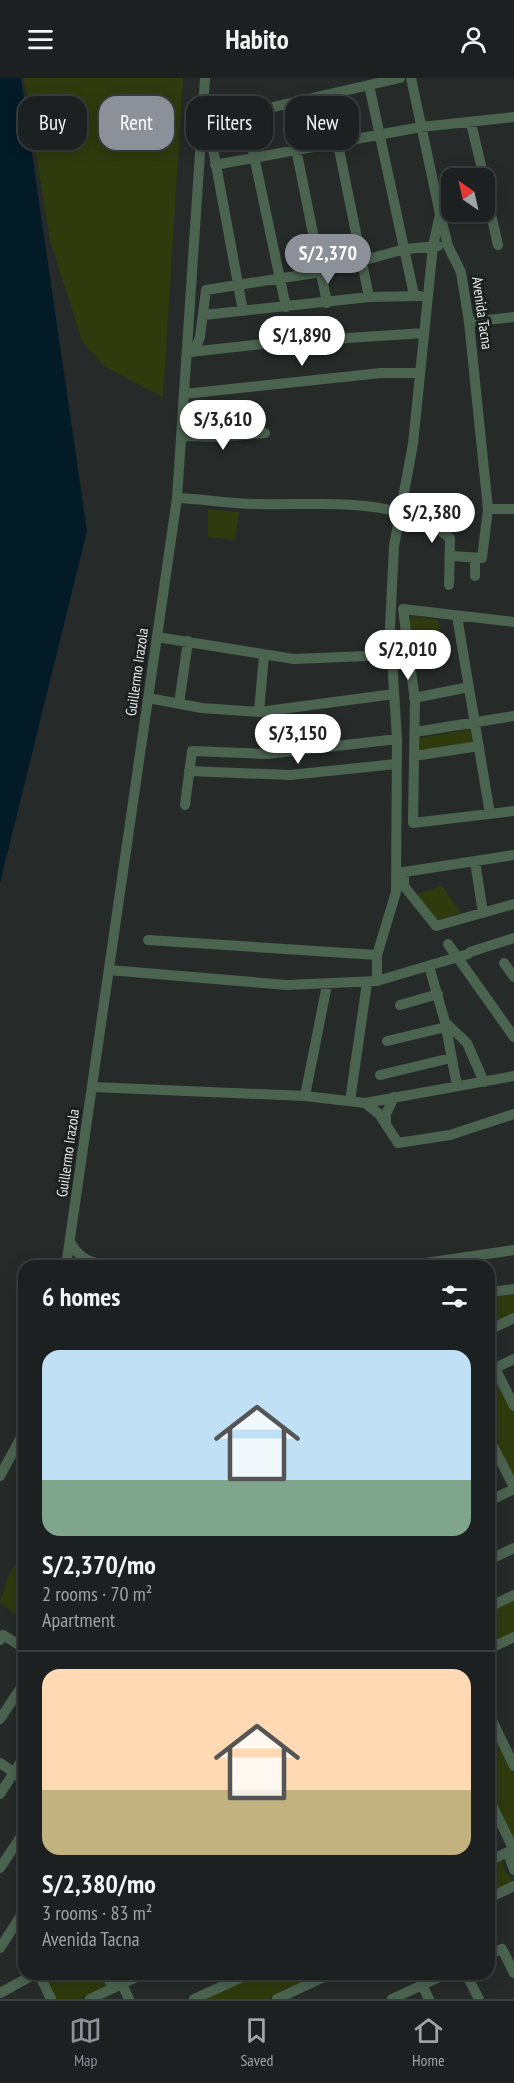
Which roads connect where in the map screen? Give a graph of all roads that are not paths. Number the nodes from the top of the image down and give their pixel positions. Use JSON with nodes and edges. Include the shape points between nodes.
{"nodes":[{"id":1,"x":205,"y":78,"type":"edge"},
{"id":2,"x":400,"y":78,"type":"edge"},
{"id":3,"x":411,"y":78,"type":"edge"},
{"id":4,"x":369,"y":86,"type":"junction"},
{"id":5,"x":328,"y":94,"type":"joint"},
{"id":6,"x":205,"y":96,"type":"edge"},
{"id":7,"x":320,"y":96,"type":"edge"},
{"id":8,"x":514,"y":117,"type":"edge"},
{"id":9,"x":471,"y":123,"type":"junction"},
{"id":10,"x":421,"y":127,"type":"junction"},
{"id":11,"x":381,"y":135,"type":"junction"},
{"id":12,"x":359,"y":139,"type":"edge"},
{"id":13,"x":204,"y":150,"type":"edge"},
{"id":14,"x":212,"y":150,"type":"edge"},
{"id":15,"x":252,"y":150,"type":"edge"},
{"id":16,"x":297,"y":150,"type":"joint"},
{"id":17,"x":340,"y":150,"type":"edge"},
{"id":18,"x":253,"y":158,"type":"junction"},
{"id":19,"x":215,"y":165,"type":"junction"},
{"id":20,"x":481,"y":168,"type":"edge"},
{"id":21,"x":440,"y":214,"type":"junction"},
{"id":22,"x":493,"y":222,"type":"edge"},
{"id":23,"x":498,"y":245,"type":"dead end"},
{"id":24,"x":433,"y":246,"type":"junction"},
{"id":25,"x":447,"y":246,"type":"junction"},
{"id":26,"x":405,"y":249,"type":"junction"},
{"id":27,"x":361,"y":260,"type":"junction"},
{"id":28,"x":321,"y":272,"type":"junction"},
{"id":29,"x":280,"y":280,"type":"junction"},
{"id":30,"x":240,"y":286,"type":"junction"},
{"id":31,"x":369,"y":297,"type":"junction"},
{"id":32,"x":327,"y":303,"type":"junction"},
{"id":33,"x":286,"y":307,"type":"junction"},
{"id":34,"x":243,"y":311,"type":"junction"},
{"id":35,"x":204,"y":315,"type":"junction"},
{"id":36,"x":514,"y":317,"type":"edge"},
{"id":37,"x":469,"y":322,"type":"junction"},
{"id":38,"x":424,"y":333,"type":"junction"},
{"id":39,"x":190,"y":352,"type":"junction"},
{"id":40,"x":420,"y":374,"type":"junction"},
{"id":41,"x":184,"y":394,"type":"junction"},
{"id":42,"x":265,"y":434,"type":"dead end"},
{"id":43,"x":181,"y":436,"type":"junction"},
{"id":44,"x":177,"y":498,"type":"junction"},
{"id":45,"x":488,"y":509,"type":"junction"},
{"id":46,"x":514,"y":509,"type":"edge"},
{"id":47,"x":401,"y":511,"type":"junction"},
{"id":48,"x":451,"y":556,"type":"junction"},
{"id":49,"x":478,"y":558,"type":"junction"},
{"id":50,"x":475,"y":576,"type":"dead end"},
{"id":51,"x":449,"y":585,"type":"dead end"},
{"id":52,"x":457,"y":616,"type":"junction"},
{"id":53,"x":514,"y":622,"type":"edge"},
{"id":54,"x":157,"y":637,"type":"junction"},
{"id":55,"x":188,"y":641,"type":"junction"},
{"id":56,"x":264,"y":655,"type":"junction"},
{"id":57,"x":392,"y":655,"type":"junction"},
{"id":58,"x":469,"y":687,"type":"junction"},
{"id":59,"x":394,"y":694,"type":"junction"},
{"id":60,"x":148,"y":698,"type":"junction"},
{"id":61,"x":414,"y":698,"type":"junction"},
{"id":62,"x":179,"y":704,"type":"junction"},
{"id":63,"x":259,"y":712,"type":"junction"},
{"id":64,"x":514,"y":716,"type":"edge"},
{"id":65,"x":475,"y":722,"type":"junction"},
{"id":66,"x":415,"y":732,"type":"junction"},
{"id":67,"x":397,"y":739,"type":"junction"},
{"id":68,"x":478,"y":746,"type":"junction"},
{"id":69,"x":414,"y":756,"type":"junction"},
{"id":70,"x":396,"y":764,"type":"junction"},
{"id":71,"x":189,"y":771,"type":"junction"},
{"id":72,"x":185,"y":805,"type":"dead end"},
{"id":73,"x":514,"y":811,"type":"edge"},
{"id":74,"x":490,"y":814,"type":"junction"},
{"id":75,"x":514,"y":855,"type":"edge"},
{"id":76,"x":475,"y":861,"type":"junction"},
{"id":77,"x":514,"y":904,"type":"edge"},
{"id":78,"x":483,"y":913,"type":"junction"},
{"id":79,"x":514,"y":938,"type":"edge"},
{"id":80,"x":148,"y":940,"type":"dead end"},
{"id":81,"x":448,"y":944,"type":"dead end"},
{"id":82,"x":376,"y":955,"type":"junction"},
{"id":83,"x":466,"y":955,"type":"junction"},
{"id":84,"x":504,"y":963,"type":"dead end"},
{"id":85,"x":429,"y":966,"type":"junction"},
{"id":86,"x":109,"y":970,"type":"junction"},
{"id":87,"x":514,"y":977,"type":"edge"},
{"id":88,"x":372,"y":982,"type":"junction"},
{"id":89,"x":327,"y":985,"type":"junction"},
{"id":90,"x":438,"y":994,"type":"junction"},
{"id":91,"x":400,"y":1005,"type":"dead end"},
{"id":92,"x":446,"y":1024,"type":"junction"},
{"id":93,"x":514,"y":1037,"type":"edge"},
{"id":94,"x":387,"y":1041,"type":"dead end"},
{"id":95,"x":451,"y":1058,"type":"junction"},
{"id":96,"x":380,"y":1075,"type":"dead end"},
{"id":97,"x":514,"y":1076,"type":"edge"},
{"id":98,"x":484,"y":1082,"type":"junction"},
{"id":99,"x":457,"y":1086,"type":"junction"},
{"id":100,"x":93,"y":1087,"type":"junction"},
{"id":101,"x":305,"y":1095,"type":"junction"},
{"id":102,"x":394,"y":1097,"type":"junction"},
{"id":103,"x":350,"y":1101,"type":"junction"},
{"id":104,"x":365,"y":1103,"type":"junction"},
{"id":105,"x":514,"y":1114,"type":"edge"},
{"id":106,"x":386,"y":1123,"type":"junction"},
{"id":107,"x":70,"y":1242,"type":"junction"},
{"id":108,"x":514,"y":1250,"type":"edge"},
{"id":109,"x":67,"y":1260,"type":"edge"},
{"id":110,"x":84,"y":1260,"type":"edge"},
{"id":111,"x":480,"y":1260,"type":"edge"},
{"id":112,"x":514,"y":1289,"type":"edge"},
{"id":113,"x":495,"y":1291,"type":"edge"},
{"id":114,"x":514,"y":1318,"type":"edge"},
{"id":115,"x":495,"y":1325,"type":"edge"},
{"id":116,"x":514,"y":1359,"type":"edge"},
{"id":117,"x":495,"y":1368,"type":"edge"},
{"id":118,"x":495,"y":1374,"type":"edge"},
{"id":119,"x":514,"y":1405,"type":"edge"},
{"id":120,"x":18,"y":1443,"type":"edge"},
{"id":121,"x":495,"y":1450,"type":"edge"},
{"id":122,"x":0,"y":1476,"type":"edge"},
{"id":123,"x":514,"y":1488,"type":"edge"},
{"id":124,"x":495,"y":1498,"type":"edge"},
{"id":125,"x":514,"y":1548,"type":"edge"},
{"id":126,"x":495,"y":1557,"type":"edge"},
{"id":127,"x":514,"y":1595,"type":"edge"},
{"id":128,"x":495,"y":1604,"type":"edge"},
{"id":129,"x":514,"y":1637,"type":"edge"},
{"id":130,"x":0,"y":1640,"type":"edge"},
{"id":131,"x":18,"y":1644,"type":"edge"},
{"id":132,"x":495,"y":1646,"type":"edge"},
{"id":133,"x":18,"y":1692,"type":"edge"},
{"id":134,"x":0,"y":1719,"type":"edge"},
{"id":135,"x":495,"y":1726,"type":"edge"},
{"id":136,"x":0,"y":1763,"type":"edge"},
{"id":137,"x":514,"y":1766,"type":"edge"},
{"id":138,"x":18,"y":1774,"type":"edge"},
{"id":139,"x":18,"y":1776,"type":"edge"},
{"id":140,"x":0,"y":1794,"type":"edge"},
{"id":141,"x":495,"y":1817,"type":"edge"},
{"id":142,"x":18,"y":1841,"type":"edge"},
{"id":143,"x":512,"y":1846,"type":"edge"},
{"id":144,"x":495,"y":1857,"type":"edge"},
{"id":145,"x":0,"y":1868,"type":"edge"},
{"id":146,"x":514,"y":1870,"type":"edge"},
{"id":147,"x":514,"y":1886,"type":"edge"},
{"id":148,"x":495,"y":1895,"type":"edge"},
{"id":149,"x":18,"y":1920,"type":"edge"},
{"id":150,"x":0,"y":1948,"type":"edge"},
{"id":151,"x":495,"y":1952,"type":"edge"},
{"id":152,"x":514,"y":1973,"type":"edge"},
{"id":153,"x":25,"y":1980,"type":"edge"},
{"id":154,"x":40,"y":1980,"type":"edge"},
{"id":155,"x":132,"y":1980,"type":"edge"},
{"id":156,"x":236,"y":1980,"type":"edge"},
{"id":157,"x":317,"y":1980,"type":"edge"},
{"id":158,"x":433,"y":1980,"type":"edge"},
{"id":159,"x":469,"y":1980,"type":"edge"},
{"id":160,"x":422,"y":1985,"type":"junction"},
{"id":161,"x":111,"y":1991,"type":"edge"},
{"id":162,"x":0,"y":1993,"type":"edge"},
{"id":163,"x":51,"y":1999,"type":"edge"},
{"id":164,"x":90,"y":1999,"type":"edge"},
{"id":165,"x":129,"y":1999,"type":"edge"},
{"id":166,"x":194,"y":1999,"type":"edge"},
{"id":167,"x":277,"y":1999,"type":"edge"},
{"id":168,"x":392,"y":1999,"type":"edge"},
{"id":169,"x":429,"y":1999,"type":"edge"},
{"id":170,"x":479,"y":1999,"type":"edge"}],
"edges":[{"from":1,"to":6,"type":"street","name":"Guillermo Irazola"},
{"from":2,"to":4,"type":"street"},
{"from":3,"to":10,"type":"street","name":"Avenida Tacna"},
{"from":4,"to":5,"type":"street"},
{"from":4,"to":11,"type":"street"},
{"from":5,"to":7,"type":"street"},
{"from":8,"to":9,"type":"street"},
{"from":9,"to":10,"type":"street"},
{"from":9,"to":20,"type":"street"},
{"from":10,"to":11,"type":"street"},
{"from":10,"to":21,"type":"street","name":"Avenida Tacna"},
{"from":11,"to":12,"type":"street"},
{"from":11,"to":26,"type":"street"},
{"from":13,"to":39,"type":"street","name":"Guillermo Irazola"},
{"from":14,"to":19,"type":"street"},
{"from":15,"to":18,"type":"street"},
{"from":16,"to":18,"type":"street"},
{"from":16,"to":28,"type":"street"},
{"from":17,"to":27,"type":"street"},
{"from":18,"to":19,"type":"street"},
{"from":18,"to":29,"type":"street"},
{"from":19,"to":30,"type":"street"},
{"from":21,"to":24,"type":"street"},
{"from":21,"to":25,"type":"street","name":"Avenida Tacna"},
{"from":22,"to":23,"type":"street"},
{"from":24,"to":25,"type":"street"},
{"from":24,"to":26,"type":"street"},
{"from":24,"to":38,"type":"street"},
{"from":25,"to":37,"type":"street","name":"Avenida Tacna","via":[[461,272]]},
{"from":26,"to":27,"type":"street"},
{"from":26,"to":31,"type":"street","via":[[417,296]]},
{"from":27,"to":28,"type":"street"},
{"from":27,"to":31,"type":"street"},
{"from":28,"to":29,"type":"street"},
{"from":28,"to":32,"type":"street"},
{"from":29,"to":30,"type":"street"},
{"from":29,"to":33,"type":"street"},
{"from":30,"to":34,"type":"street"},
{"from":30,"to":35,"type":"street","via":[[206,290]]},
{"from":31,"to":32,"type":"street"},
{"from":32,"to":33,"type":"street"},
{"from":33,"to":34,"type":"street"},
{"from":34,"to":35,"type":"street"},
{"from":35,"to":39,"type":"street"},
{"from":36,"to":37,"type":"street"},
{"from":37,"to":45,"type":"street","name":"Avenida Tacna"},
{"from":38,"to":39,"type":"street"},
{"from":38,"to":40,"type":"street"},
{"from":39,"to":41,"type":"street","name":"Guillermo Irazola"},
{"from":40,"to":41,"type":"street","via":[[381,373]]},
{"from":40,"to":47,"type":"street"},
{"from":41,"to":43,"type":"street","name":"Guillermo Irazola"},
{"from":42,"to":43,"type":"street"},
{"from":43,"to":44,"type":"street","name":"Guillermo Irazola"},
{"from":44,"to":47,"type":"street","via":[[238,504],[364,505]]},
{"from":44,"to":54,"type":"street","name":"Guillermo Irazola"},
{"from":45,"to":46,"type":"street"},
{"from":45,"to":49,"type":"street","name":"Avenida Tacna"},
{"from":47,"to":48,"type":"street","via":[[450,538]]},
{"from":47,"to":57,"type":"street","via":[[394,546]]},
{"from":48,"to":49,"type":"street"},
{"from":48,"to":51,"type":"street"},
{"from":49,"to":50,"type":"street","name":"Avenida Tacna"},
{"from":52,"to":53,"type":"street"},
{"from":52,"to":58,"type":"street"},
{"from":52,"to":61,"type":"street","via":[[403,609]]},
{"from":54,"to":55,"type":"street"},
{"from":54,"to":60,"type":"street","name":"Guillermo Irazola"},
{"from":55,"to":56,"type":"street"},
{"from":55,"to":62,"type":"street"},
{"from":56,"to":57,"type":"street","via":[[294,659]]},
{"from":56,"to":63,"type":"street"},
{"from":57,"to":59,"type":"street"},
{"from":58,"to":61,"type":"street"},
{"from":58,"to":65,"type":"street"},
{"from":59,"to":63,"type":"street"},
{"from":59,"to":67,"type":"street"},
{"from":60,"to":62,"type":"street"},
{"from":60,"to":86,"type":"street","name":"Guillermo Irazola"},
{"from":61,"to":66,"type":"street"},
{"from":62,"to":63,"type":"street"},
{"from":64,"to":65,"type":"street"},
{"from":65,"to":66,"type":"street"},
{"from":65,"to":68,"type":"street"},
{"from":66,"to":69,"type":"street"},
{"from":67,"to":70,"type":"street"},
{"from":67,"to":71,"type":"street","via":[[267,754],[192,751]]},
{"from":68,"to":69,"type":"street"},
{"from":68,"to":74,"type":"street"},
{"from":69,"to":74,"type":"street","via":[[413,823]]},
{"from":70,"to":71,"type":"street","via":[[290,775]]},
{"from":70,"to":82,"type":"street","via":[[396,892]]},
{"from":71,"to":72,"type":"street"},
{"from":73,"to":74,"type":"street"},
{"from":75,"to":76,"type":"street"},
{"from":76,"to":78,"type":"street"},
{"from":76,"to":78,"type":"street","via":[[404,873],[404,886],[436,926]]},
{"from":77,"to":78,"type":"street"},
{"from":79,"to":83,"type":"street"},
{"from":80,"to":82,"type":"street"},
{"from":81,"to":83,"type":"street"},
{"from":82,"to":88,"type":"street"},
{"from":83,"to":85,"type":"street"},
{"from":83,"to":93,"type":"street"},
{"from":84,"to":87,"type":"street"},
{"from":85,"to":88,"type":"street"},
{"from":85,"to":90,"type":"street"},
{"from":86,"to":89,"type":"street"},
{"from":86,"to":100,"type":"street","name":"Guillermo Irazola"},
{"from":88,"to":89,"type":"street"},
{"from":88,"to":103,"type":"street"},
{"from":89,"to":101,"type":"street"},
{"from":90,"to":91,"type":"street"},
{"from":90,"to":92,"type":"street"},
{"from":92,"to":94,"type":"street"},
{"from":92,"to":95,"type":"street"},
{"from":92,"to":98,"type":"street","via":[[467,1043]]},
{"from":95,"to":96,"type":"street"},
{"from":95,"to":99,"type":"street"},
{"from":97,"to":98,"type":"street"},
{"from":98,"to":99,"type":"street"},
{"from":99,"to":102,"type":"street"},
{"from":100,"to":101,"type":"street"},
{"from":100,"to":107,"type":"street","name":"Guillermo Irazola"},
{"from":101,"to":103,"type":"street"},
{"from":102,"to":104,"type":"street"},
{"from":102,"to":106,"type":"street"},
{"from":103,"to":104,"type":"street"},
{"from":104,"to":106,"type":"street"},
{"from":105,"to":106,"type":"street","via":[[450,1135],[398,1143]]},
{"from":107,"to":109,"type":"street","name":"Guillermo Irazola"},
{"from":107,"to":110,"type":"street"},
{"from":108,"to":111,"type":"street"},
{"from":112,"to":113,"type":"street"},
{"from":114,"to":115,"type":"street"},
{"from":116,"to":117,"type":"street"},
{"from":118,"to":119,"type":"street"},
{"from":120,"to":122,"type":"street"},
{"from":121,"to":123,"type":"street"},
{"from":123,"to":124,"type":"street"},
{"from":125,"to":126,"type":"street"},
{"from":127,"to":128,"type":"street"},
{"from":129,"to":132,"type":"street"},
{"from":130,"to":131,"type":"street","via":[[3,1635]]},
{"from":133,"to":134,"type":"street"},
{"from":135,"to":137,"type":"street"},
{"from":136,"to":138,"type":"street"},
{"from":139,"to":140,"type":"street"},
{"from":141,"to":143,"type":"street"},
{"from":142,"to":145,"type":"street"},
{"from":143,"to":144,"type":"street"},
{"from":143,"to":146,"type":"street"},
{"from":147,"to":148,"type":"street"},
{"from":149,"to":150,"type":"street"},
{"from":151,"to":152,"type":"street","via":[[502,1949]]},
{"from":153,"to":162,"type":"street"},
{"from":154,"to":163,"type":"street"},
{"from":155,"to":161,"type":"street"},
{"from":156,"to":166,"type":"street"},
{"from":157,"to":167,"type":"street"},
{"from":158,"to":160,"type":"street"},
{"from":159,"to":170,"type":"street"},
{"from":160,"to":168,"type":"street"},
{"from":160,"to":169,"type":"street"},
{"from":161,"to":164,"type":"street"},
{"from":161,"to":165,"type":"street"}]}
